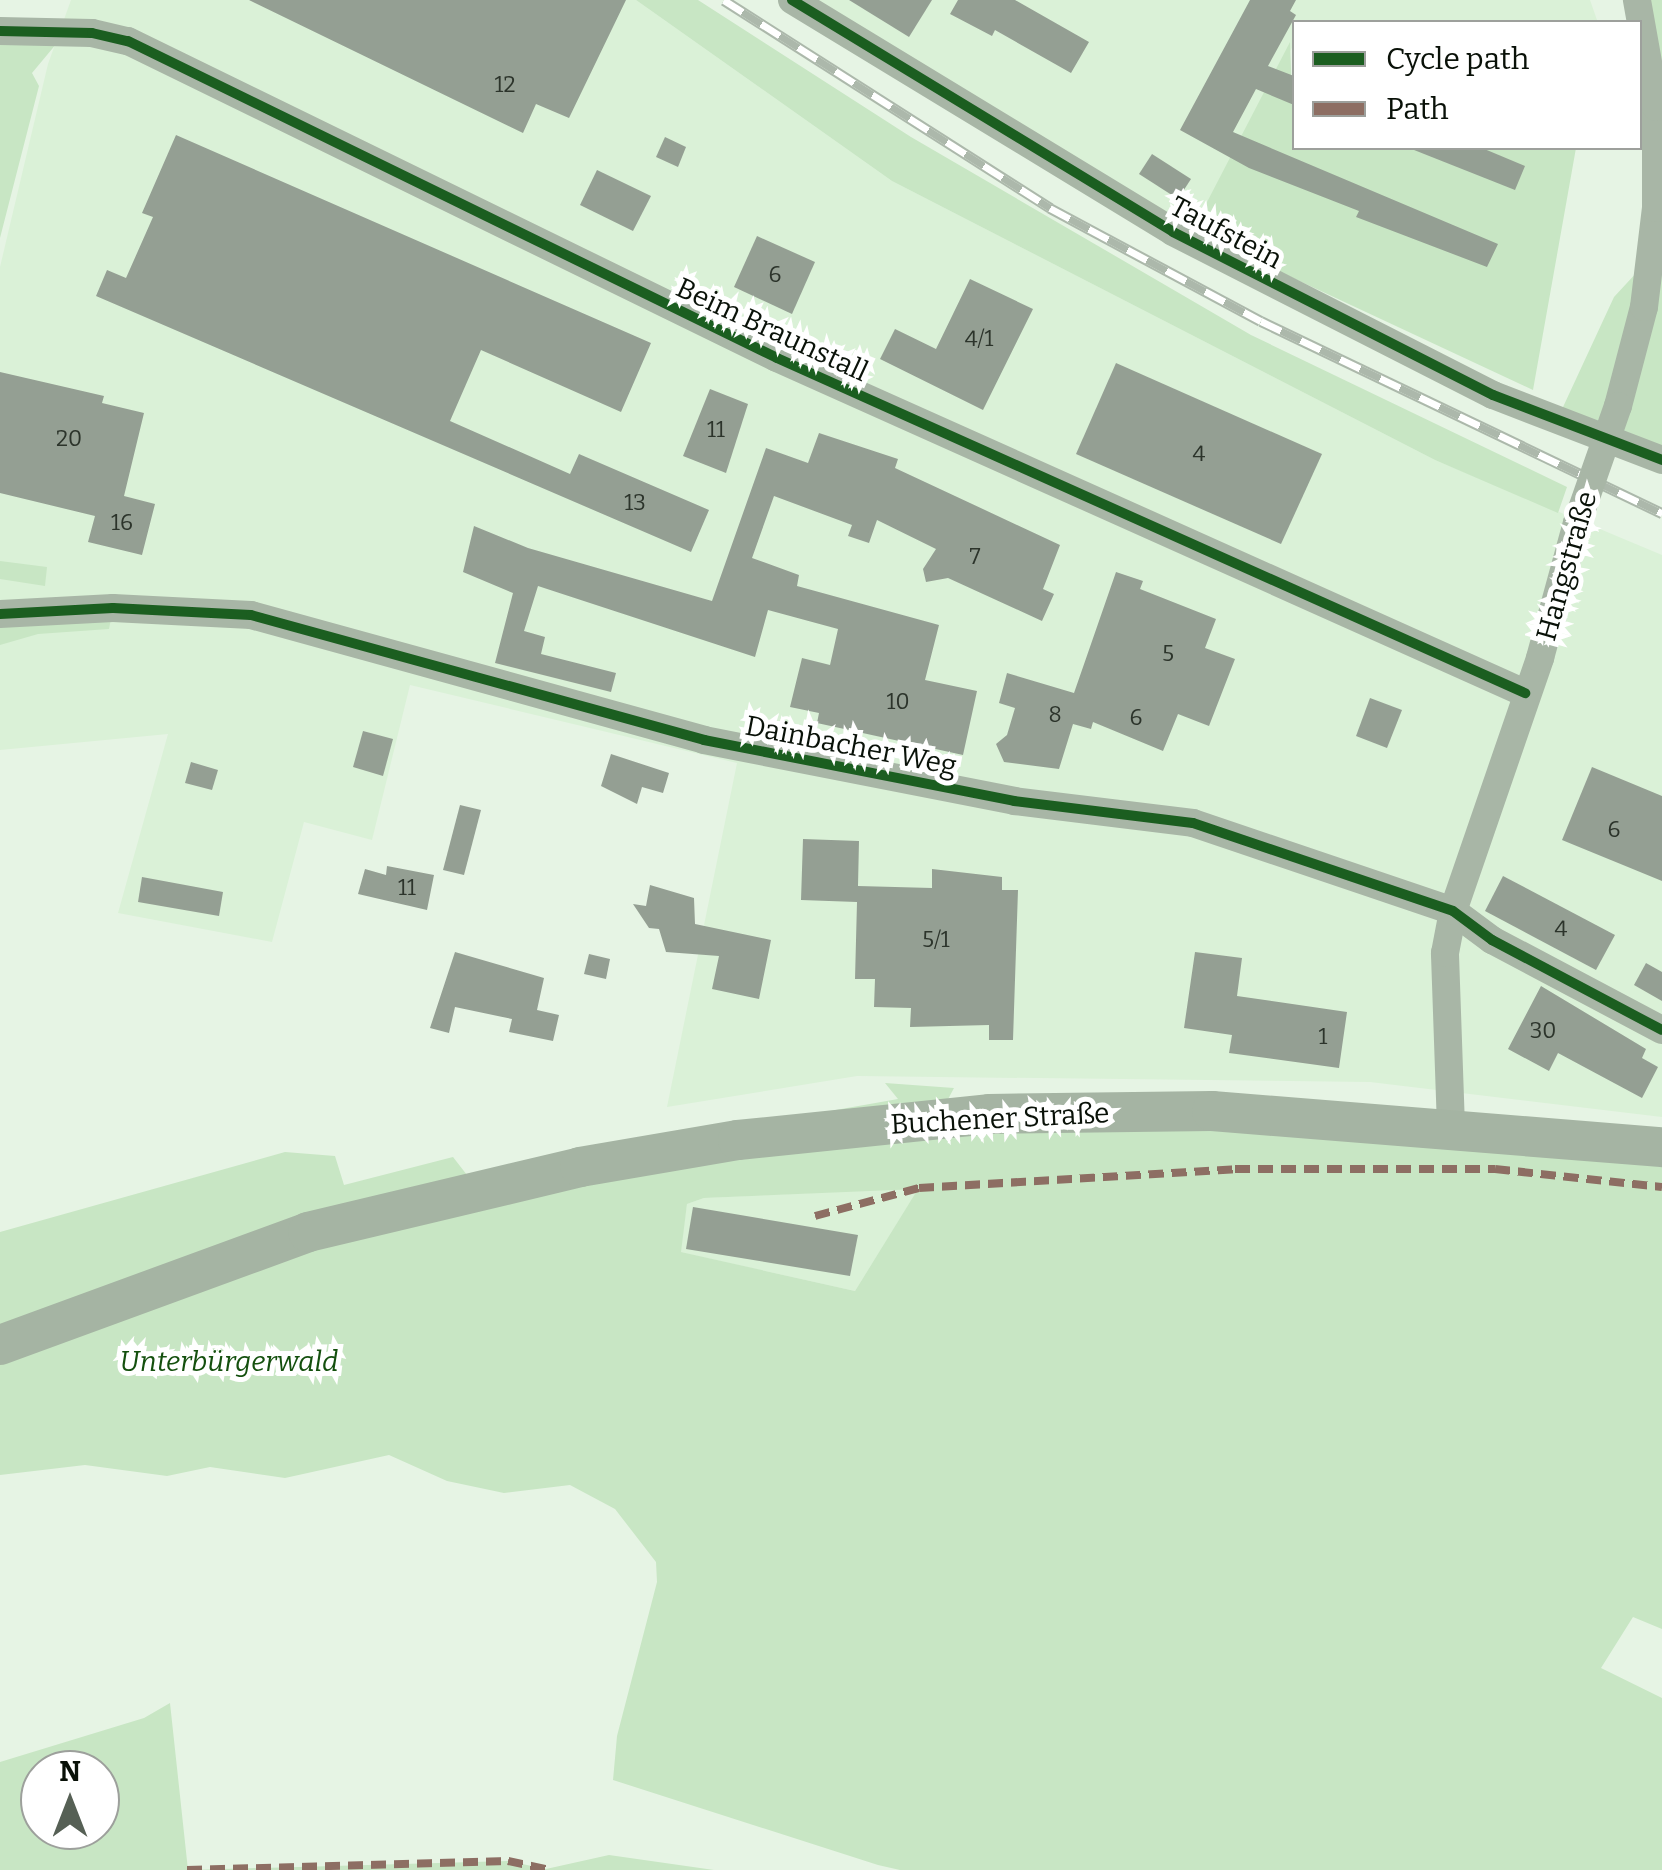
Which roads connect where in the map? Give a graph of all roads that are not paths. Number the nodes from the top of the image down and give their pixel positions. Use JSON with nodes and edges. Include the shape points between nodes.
{"nodes":[{"id":1,"x":792,"y":0,"type":"edge"},
{"id":2,"x":1642,"y":28,"type":"edge"},
{"id":3,"x":0,"y":31,"type":"edge"},
{"id":4,"x":1662,"y":460,"type":"edge"},
{"id":5,"x":0,"y":614,"type":"edge"},
{"id":6,"x":1525,"y":694,"type":"junction"},
{"id":7,"x":1453,"y":911,"type":"junction"},
{"id":8,"x":1662,"y":1030,"type":"edge"},
{"id":9,"x":1451,"y":1127,"type":"junction"},
{"id":10,"x":1662,"y":1147,"type":"edge"},
{"id":11,"x":0,"y":1344,"type":"edge"}],
"edges":[{"from":1,"to":4,"type":"street","name":"Taufstein","via":[[1173,232],[1493,395]]},
{"from":2,"to":6,"type":"street","name":"Hangstraße","bridge":true,"via":[[1656,107],[1656,208],[1644,307]]},
{"from":3,"to":6,"type":"street","name":"Beim Braunstall","via":[[92,32],[128,41],[777,358]]},
{"from":5,"to":7,"type":"street","name":"Dainbacher Weg","via":[[114,608],[251,615],[704,740],[1014,800],[1193,822]]},
{"from":6,"to":7,"type":"street","name":"Hangstraße"},
{"from":7,"to":8,"type":"street","name":"Dainbacher Weg","via":[[1492,940]]},
{"from":7,"to":9,"type":"street","name":"Hangstraße","via":[[1444,953]]},
{"from":9,"to":10,"type":"main road","name":"Buchener Straße"},
{"from":9,"to":11,"type":"main road","name":"Buchener Straße","via":[[1212,1111],[988,1114],[738,1140],[580,1167],[346,1222],[168,1278]]}]}
